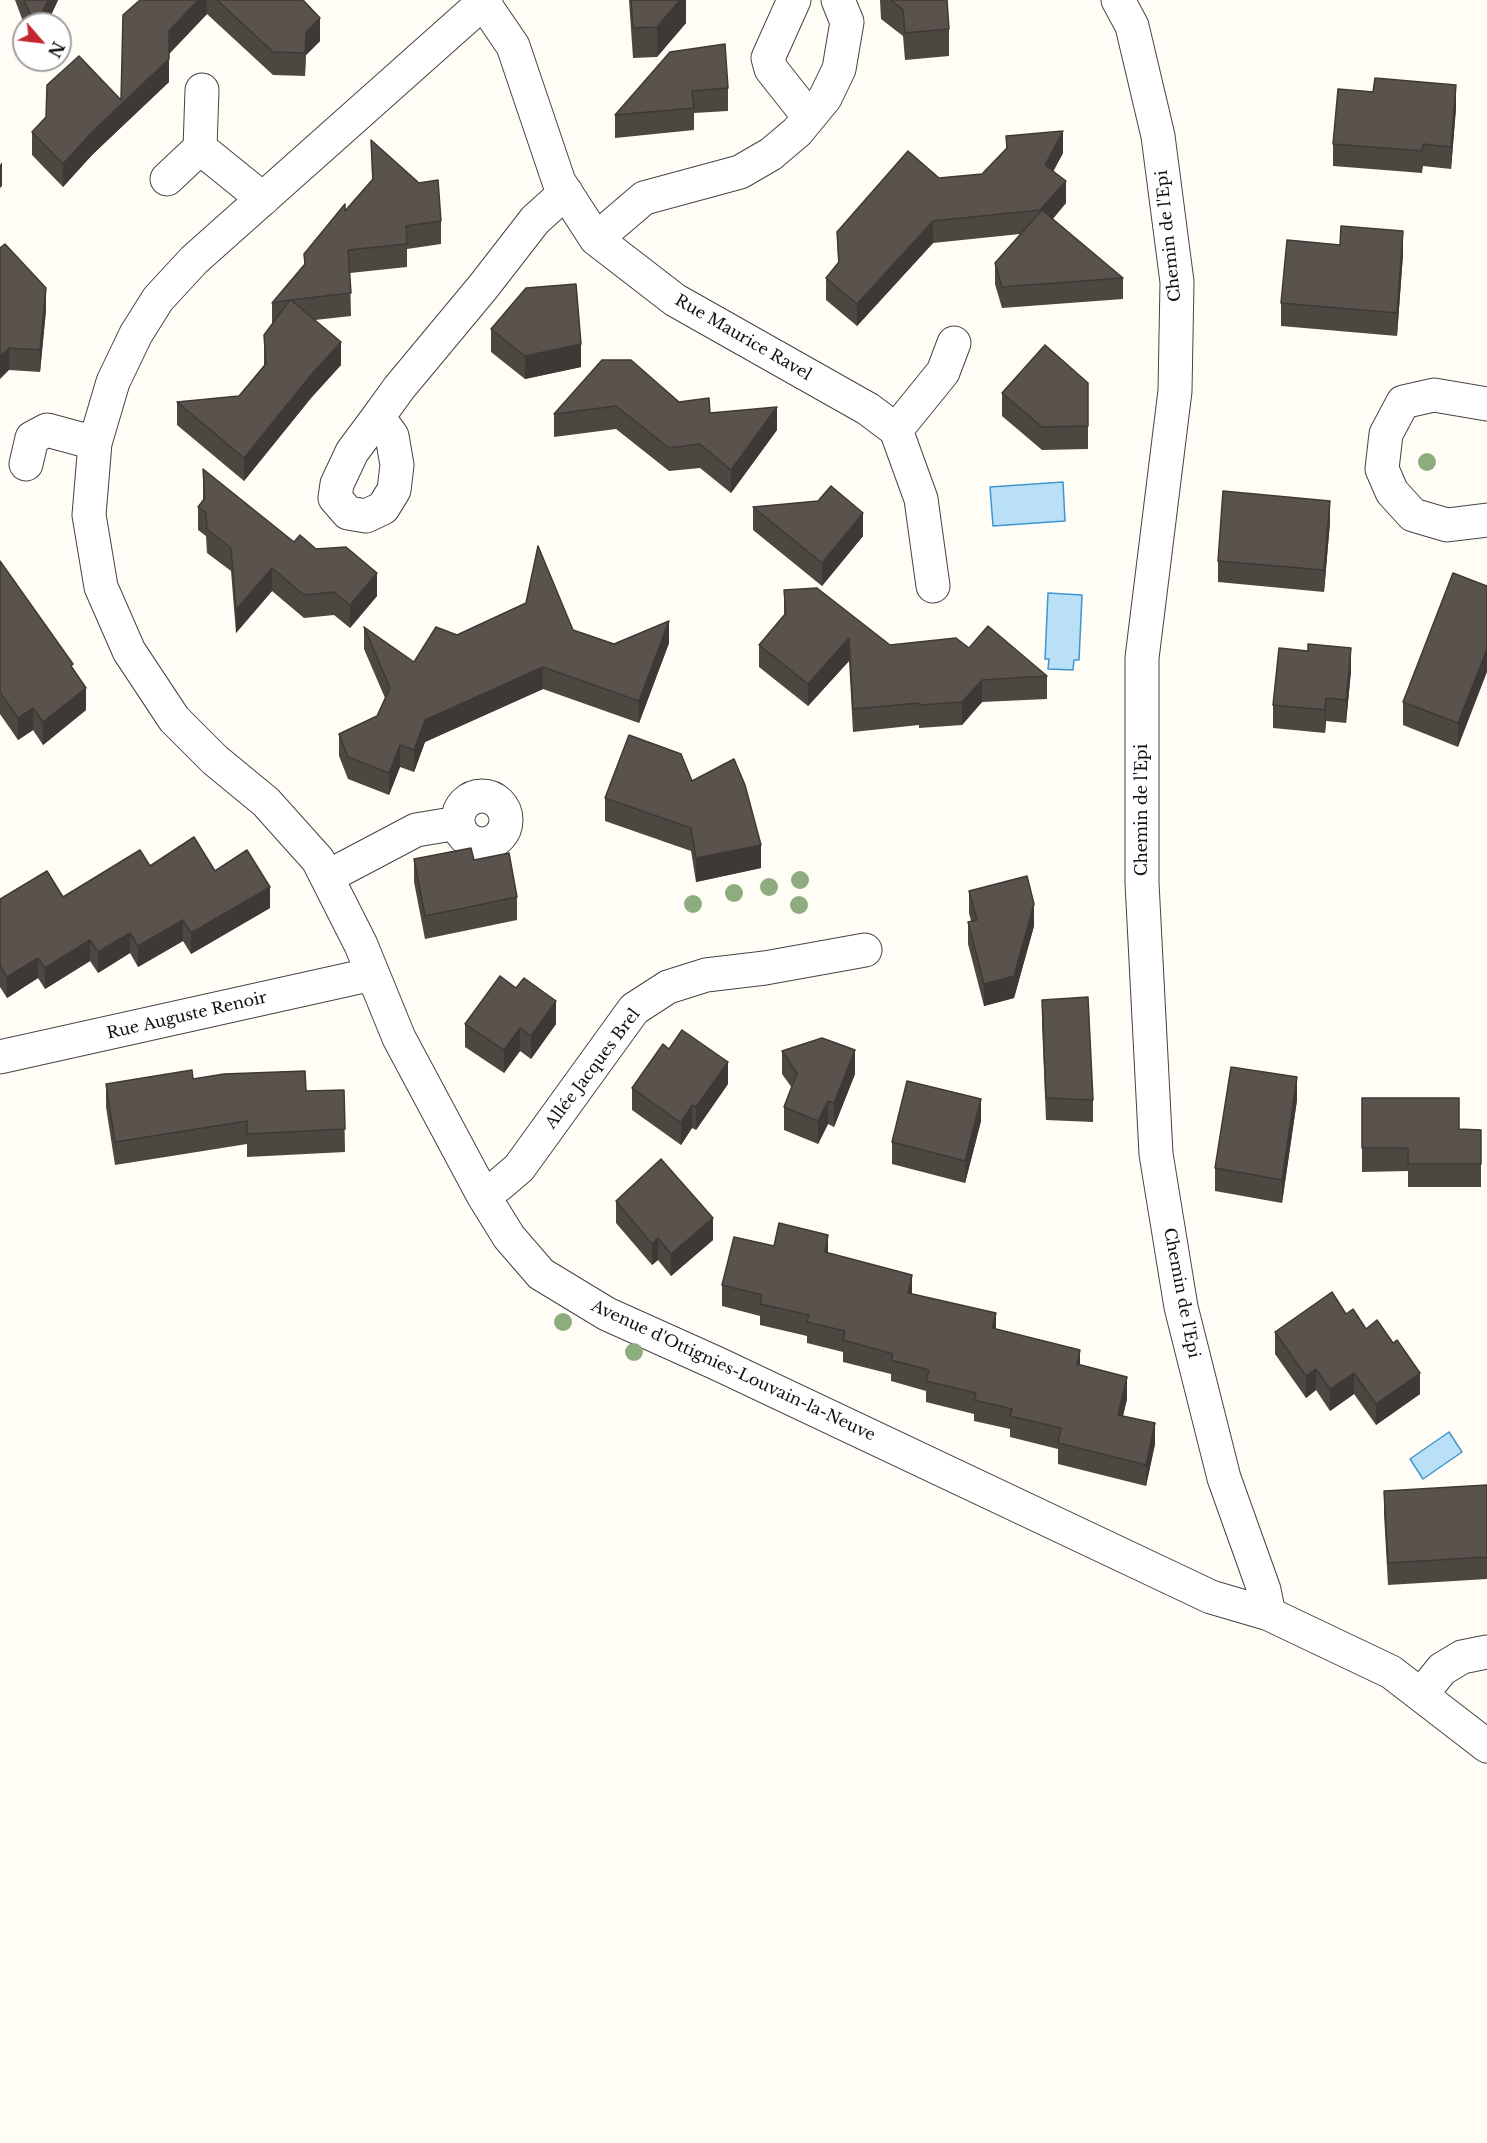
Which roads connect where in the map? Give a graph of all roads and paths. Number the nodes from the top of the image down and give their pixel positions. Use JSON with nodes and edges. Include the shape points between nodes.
{"nodes":[{"id":1,"x":794,"y":0,"type":"edge"},
{"id":2,"x":838,"y":0,"type":"edge"},
{"id":3,"x":1118,"y":0,"type":"edge"},
{"id":4,"x":484,"y":1,"type":"edge"},
{"id":5,"x":202,"y":90,"type":"dead end"},
{"id":6,"x":809,"y":117,"type":"junction"},
{"id":7,"x":200,"y":148,"type":"junction"},
{"id":8,"x":167,"y":179,"type":"dead end"},
{"id":9,"x":566,"y":192,"type":"junction"},
{"id":10,"x":263,"y":199,"type":"junction"},
{"id":11,"x":596,"y":239,"type":"junction"},
{"id":12,"x":954,"y":343,"type":"dead end"},
{"id":13,"x":1487,"y":404,"type":"edge"},
{"id":14,"x":378,"y":417,"type":"dead end"},
{"id":15,"x":896,"y":430,"type":"junction"},
{"id":16,"x":95,"y":443,"type":"junction"},
{"id":17,"x":26,"y":464,"type":"dead end"},
{"id":18,"x":1487,"y":513,"type":"edge"},
{"id":19,"x":933,"y":586,"type":"dead end"},
{"id":20,"x":458,"y":823,"type":"dead end"},
{"id":21,"x":327,"y":877,"type":"junction"},
{"id":22,"x":865,"y":950,"type":"dead end"},
{"id":23,"x":373,"y":974,"type":"junction"},
{"id":24,"x":0,"y":1057,"type":"edge"},
{"id":25,"x":483,"y":1196,"type":"junction"},
{"id":26,"x":1269,"y":1614,"type":"junction"},
{"id":27,"x":1487,"y":1652,"type":"edge"},
{"id":28,"x":1421,"y":1695,"type":"junction"},
{"id":29,"x":1487,"y":1746,"type":"edge"}],
"edges":[{"from":1,"to":6,"type":"street","via":[[768,58],[771,69]]},
{"from":2,"to":6,"type":"street","via":[[847,22],[839,69],[825,98]]},
{"from":3,"to":26,"type":"street","name":"Chemin de l'Epi","via":[[1132,26],[1158,136],[1177,282],[1175,391],[1142,658],[1142,882],[1156,1154],[1180,1306],[1224,1478]]},
{"from":4,"to":9,"type":"street","name":"Rue Maurice Ravel","via":[[513,46],[559,182]]},
{"from":4,"to":10,"type":"street","name":"Avenue d'Ottignies-Louvain-la-Neuve"},
{"from":5,"to":7,"type":"street"},
{"from":6,"to":11,"type":"street","via":[[771,154],[740,172],[644,198]]},
{"from":7,"to":8,"type":"street"},
{"from":7,"to":10,"type":"street"},
{"from":9,"to":11,"type":"street","name":"Rue Maurice Ravel"},
{"from":9,"to":14,"type":"street","via":[[535,220]]},
{"from":10,"to":16,"type":"street","name":"Avenue d'Ottignies-Louvain-la-Neuve","via":[[158,298],[113,382]]},
{"from":11,"to":15,"type":"street","name":"Rue Maurice Ravel","via":[[675,300],[868,409]]},
{"from":12,"to":15,"type":"street","via":[[943,372]]},
{"from":13,"to":18,"type":"street","via":[[1434,395],[1403,402],[1386,434],[1382,469],[1392,492],[1413,515],[1447,525]]},
{"from":15,"to":19,"type":"street","via":[[921,499]]},
{"from":16,"to":17,"type":"street","via":[[47,430],[32,438]]},
{"from":16,"to":21,"type":"street","name":"Avenue d'Ottignies-Louvain-la-Neuve","via":[[89,515],[101,587],[129,651],[174,719],[266,802],[318,860]]},
{"from":20,"to":21,"type":"street","via":[[416,830]]},
{"from":21,"to":23,"type":"street","name":"Avenue d'Ottignies-Louvain-la-Neuve"},
{"from":22,"to":25,"type":"street","name":"Allée Jacques Brel","via":[[706,975],[668,987],[634,1009],[519,1168]]},
{"from":23,"to":24,"type":"street","name":"Rue Auguste Renoir"},
{"from":23,"to":25,"type":"street","name":"Avenue d'Ottignies-Louvain-la-Neuve","via":[[399,1038]]},
{"from":25,"to":26,"type":"street","name":"Avenue d'Ottignies-Louvain-la-Neuve","via":[[509,1237],[541,1274],[607,1314],[1211,1597]]},
{"from":26,"to":28,"type":"street","name":"Avenue d'Ottignies-Louvain-la-Neuve","via":[[1391,1672]]},
{"from":27,"to":28,"type":"street","via":[[1462,1657],[1442,1670]]},
{"from":28,"to":29,"type":"street","name":"Avenue d'Ottignies-Louvain-la-Neuve"}]}
